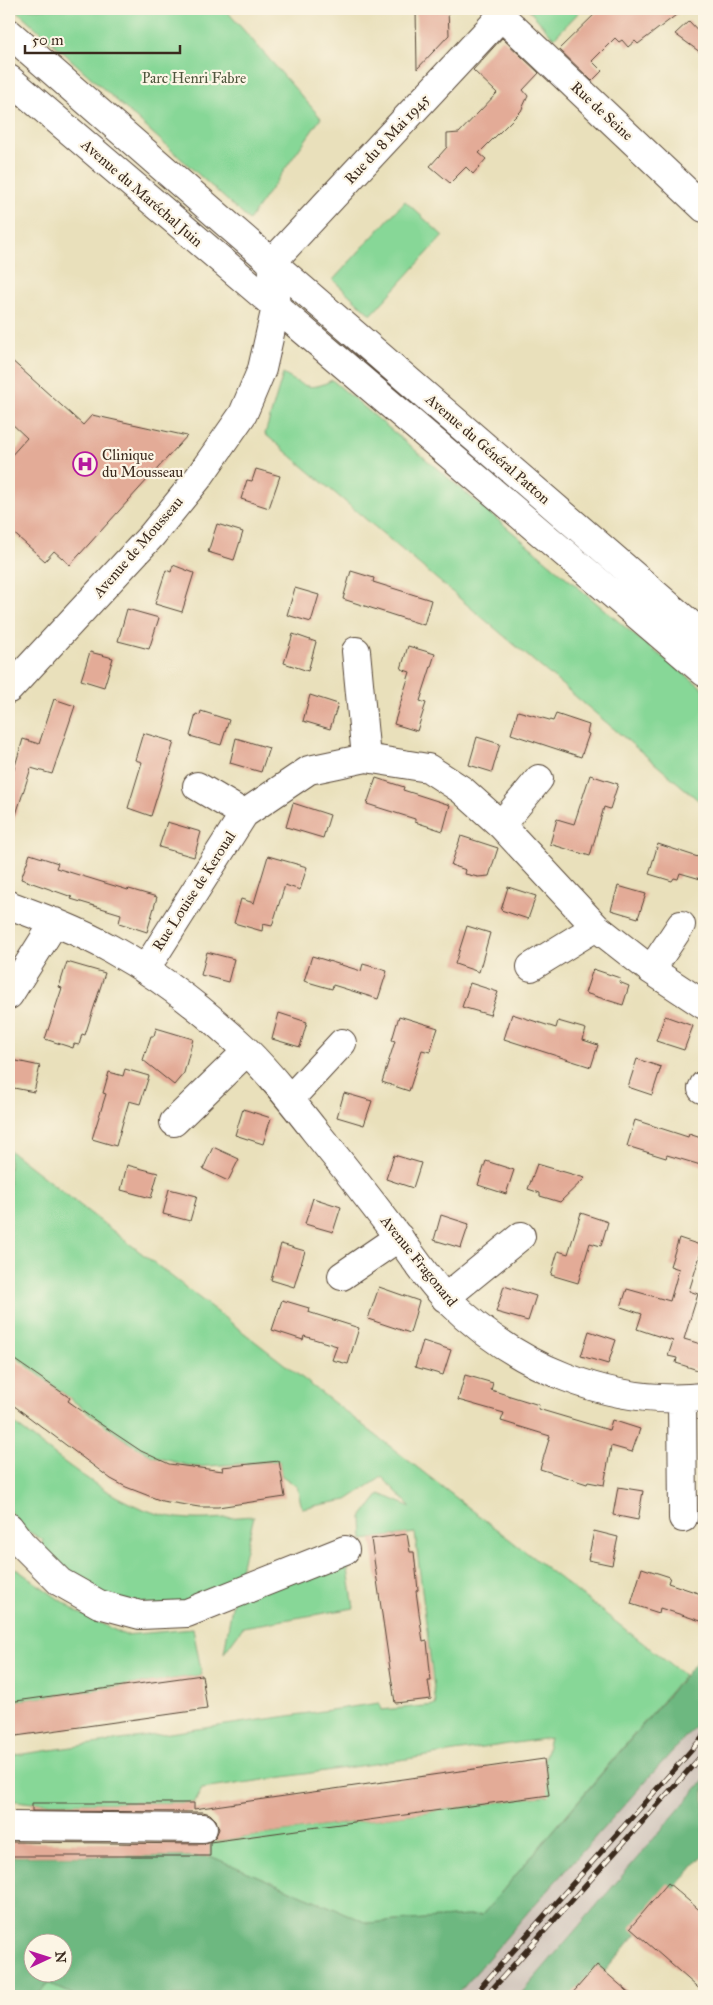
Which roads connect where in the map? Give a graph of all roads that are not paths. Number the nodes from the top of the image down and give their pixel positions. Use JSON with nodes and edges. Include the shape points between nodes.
{"nodes":[{"id":1,"x":501,"y":10,"type":"edge"},
{"id":2,"x":9,"y":33,"type":"edge"},
{"id":3,"x":9,"y":78,"type":"edge"},
{"id":4,"x":704,"y":208,"type":"edge"},
{"id":5,"x":272,"y":262,"type":"junction"},
{"id":6,"x":234,"y":271,"type":"junction"},
{"id":7,"x":314,"y":298,"type":"junction"},
{"id":8,"x":276,"y":306,"type":"junction"},
{"id":9,"x":704,"y":636,"type":"edge"},
{"id":10,"x":356,"y":651,"type":"dead end"},
{"id":11,"x":704,"y":672,"type":"edge"},
{"id":12,"x":9,"y":689,"type":"edge"},
{"id":13,"x":366,"y":758,"type":"junction"},
{"id":14,"x":540,"y":779,"type":"dead end"},
{"id":15,"x":197,"y":786,"type":"dead end"},
{"id":16,"x":244,"y":814,"type":"junction"},
{"id":17,"x":501,"y":825,"type":"junction"},
{"id":18,"x":9,"y":905,"type":"edge"},
{"id":19,"x":55,"y":922,"type":"junction"},
{"id":20,"x":681,"y":925,"type":"dead end"},
{"id":21,"x":596,"y":927,"type":"junction"},
{"id":22,"x":531,"y":967,"type":"dead end"},
{"id":23,"x":145,"y":970,"type":"junction"},
{"id":24,"x":651,"y":970,"type":"junction"},
{"id":25,"x":9,"y":995,"type":"edge"},
{"id":26,"x":704,"y":1005,"type":"edge"},
{"id":27,"x":342,"y":1043,"type":"dead end"},
{"id":28,"x":246,"y":1051,"type":"junction"},
{"id":29,"x":290,"y":1099,"type":"junction"},
{"id":30,"x":174,"y":1122,"type":"dead end"},
{"id":31,"x":521,"y":1236,"type":"dead end"},
{"id":32,"x":399,"y":1237,"type":"junction"},
{"id":33,"x":342,"y":1276,"type":"dead end"},
{"id":34,"x":445,"y":1298,"type":"junction"},
{"id":35,"x":693,"y":1399,"type":"edge"},
{"id":36,"x":683,"y":1518,"type":"dead end"},
{"id":37,"x":13,"y":1543,"type":"edge"},
{"id":38,"x":345,"y":1550,"type":"dead end"},
{"id":39,"x":9,"y":1826,"type":"edge"},
{"id":40,"x":203,"y":1828,"type":"dead end"}],
"edges":[{"from":1,"to":4,"type":"street","name":"Rue de Seine"},
{"from":1,"to":5,"type":"street","name":"Rue du 8 Mai 1945","via":[[494,24]]},
{"from":2,"to":5,"type":"street"},
{"from":3,"to":6,"type":"street","name":"Avenue du Maréchal Juin"},
{"from":5,"to":6,"type":"street"},
{"from":5,"to":7,"type":"street","name":"Avenue du Général Patton"},
{"from":5,"to":8,"type":"street","name":"Avenue de Mousseau"},
{"from":6,"to":8,"type":"street","name":"Avenue du Maréchal Juin"},
{"from":7,"to":8,"type":"street"},
{"from":7,"to":9,"type":"street","name":"Avenue du Général Patton"},
{"from":8,"to":11,"type":"street","name":"Avenue du Général Patton"},
{"from":8,"to":12,"type":"street","name":"Avenue de Mousseau","via":[[262,369],[240,420],[152,535]]},
{"from":10,"to":13,"type":"street"},
{"from":13,"to":16,"type":"street","name":"Rue Louise de Keroual","via":[[309,770]]},
{"from":13,"to":17,"type":"street","name":"Rue Louise de Keroual","via":[[428,768],[462,790]]},
{"from":14,"to":17,"type":"street"},
{"from":15,"to":16,"type":"street","name":"Rue Louise de Keroual"},
{"from":16,"to":23,"type":"street","name":"Rue Louise de Keroual"},
{"from":17,"to":21,"type":"street","name":"Rue Louise de Keroual"},
{"from":18,"to":19,"type":"street","name":"Avenue Fragonard"},
{"from":19,"to":23,"type":"street","name":"Avenue Fragonard","via":[[110,948]]},
{"from":19,"to":25,"type":"street"},
{"from":20,"to":24,"type":"street"},
{"from":21,"to":22,"type":"street"},
{"from":21,"to":24,"type":"street","name":"Rue Louise de Keroual"},
{"from":23,"to":28,"type":"street","name":"Avenue Fragonard","via":[[192,1003]]},
{"from":24,"to":26,"type":"street","name":"Rue Louise de Keroual"},
{"from":27,"to":29,"type":"street"},
{"from":28,"to":29,"type":"street","name":"Avenue Fragonard"},
{"from":28,"to":30,"type":"street"},
{"from":29,"to":32,"type":"street","name":"Avenue Fragonard"},
{"from":31,"to":34,"type":"street"},
{"from":32,"to":33,"type":"street"},
{"from":32,"to":34,"type":"street","name":"Avenue Fragonard"},
{"from":34,"to":35,"type":"street","name":"Avenue Fragonard","via":[[485,1333],[519,1356],[554,1373],[593,1387]]},
{"from":35,"to":36,"type":"street"},
{"from":37,"to":38,"type":"street","via":[[60,1582],[99,1604],[140,1615],[187,1613]]},
{"from":39,"to":40,"type":"street"}]}
